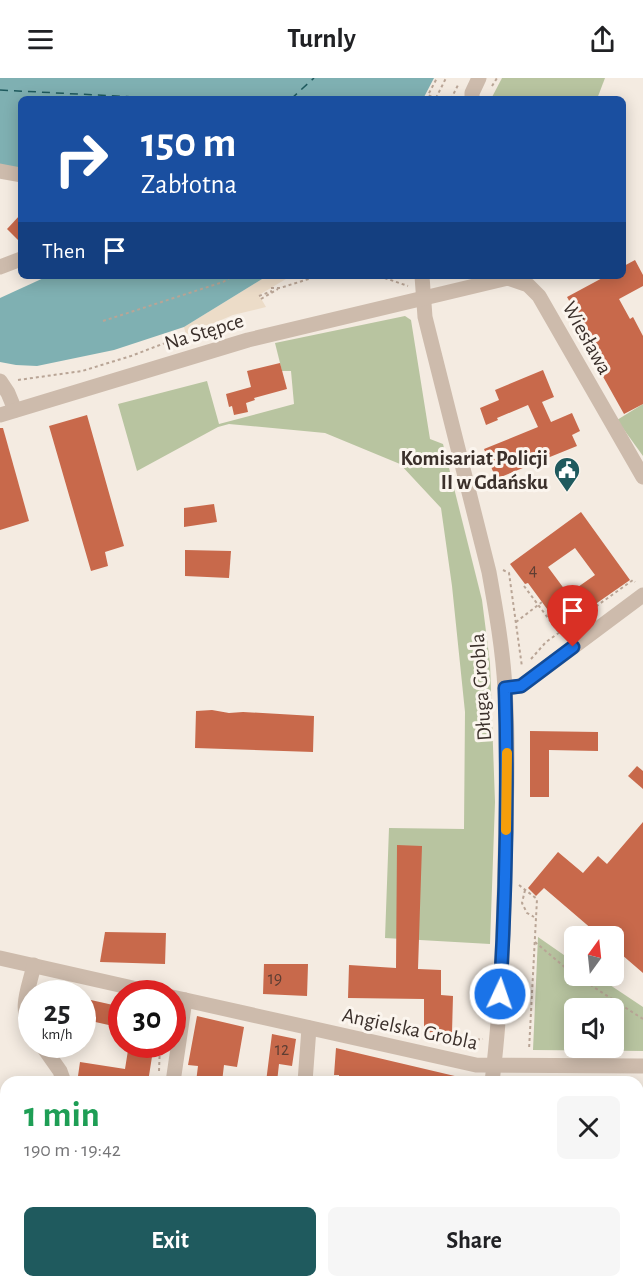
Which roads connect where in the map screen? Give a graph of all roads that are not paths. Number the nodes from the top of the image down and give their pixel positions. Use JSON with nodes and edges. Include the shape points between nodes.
{"nodes":[{"id":1,"x":479,"y":78,"type":"edge"},
{"id":2,"x":472,"y":96,"type":"edge"},
{"id":3,"x":0,"y":171,"type":"edge"},
{"id":4,"x":18,"y":174,"type":"edge"},
{"id":5,"x":18,"y":260,"type":"edge"},
{"id":6,"x":0,"y":267,"type":"edge"},
{"id":7,"x":501,"y":279,"type":"edge"},
{"id":8,"x":511,"y":279,"type":"edge"},
{"id":9,"x":423,"y":288,"type":"edge"},
{"id":10,"x":6,"y":381,"type":"edge"},
{"id":11,"x":7,"y":413,"type":"edge"},
{"id":12,"x":643,"y":477,"type":"edge"},
{"id":13,"x":640,"y":591,"type":"edge"},
{"id":14,"x":505,"y":688,"type":"junction"},
{"id":15,"x":0,"y":958,"type":"edge"},
{"id":16,"x":34,"y":965,"type":"junction"},
{"id":17,"x":30,"y":980,"type":"edge"},
{"id":18,"x":108,"y":982,"type":"edge"},
{"id":19,"x":186,"y":1000,"type":"edge"},
{"id":20,"x":309,"y":1028,"type":"junction"},
{"id":21,"x":51,"y":1058,"type":"edge"},
{"id":22,"x":169,"y":1058,"type":"edge"},
{"id":23,"x":494,"y":1066,"type":"junction"},
{"id":24,"x":643,"y":1066,"type":"edge"},
{"id":25,"x":62,"y":1076,"type":"edge"},
{"id":26,"x":167,"y":1076,"type":"edge"},
{"id":27,"x":305,"y":1076,"type":"edge"},
{"id":28,"x":493,"y":1076,"type":"edge"}],
"edges":[{"from":1,"to":2,"type":"street"},
{"from":3,"to":4,"type":"street"},
{"from":5,"to":6,"type":"street"},
{"from":7,"to":9,"type":"street","name":"Wiesława"},
{"from":8,"to":12,"type":"street","name":"Wiesława","via":[[528,285],[540,296]]},
{"from":9,"to":11,"type":"street","name":"Na Stępce"},
{"from":9,"to":14,"type":"street","name":"Długa Grobla","via":[[425,317],[489,572]]},
{"from":10,"to":11,"type":"street"},
{"from":13,"to":14,"type":"street","via":[[521,686]]},
{"from":14,"to":23,"type":"street","name":"Długa Grobla","via":[[505,910]]},
{"from":15,"to":16,"type":"street"},
{"from":16,"to":17,"type":"street"},
{"from":16,"to":18,"type":"street"},
{"from":19,"to":20,"type":"street","name":"Angielska Grobla"},
{"from":20,"to":23,"type":"street","name":"Angielska Grobla","via":[[461,1063]]},
{"from":20,"to":27,"type":"street"},
{"from":21,"to":25,"type":"street"},
{"from":22,"to":26,"type":"street"},
{"from":23,"to":24,"type":"street","name":"Angielska Grobla"},
{"from":23,"to":28,"type":"street","name":"Długa Grobla"}]}
